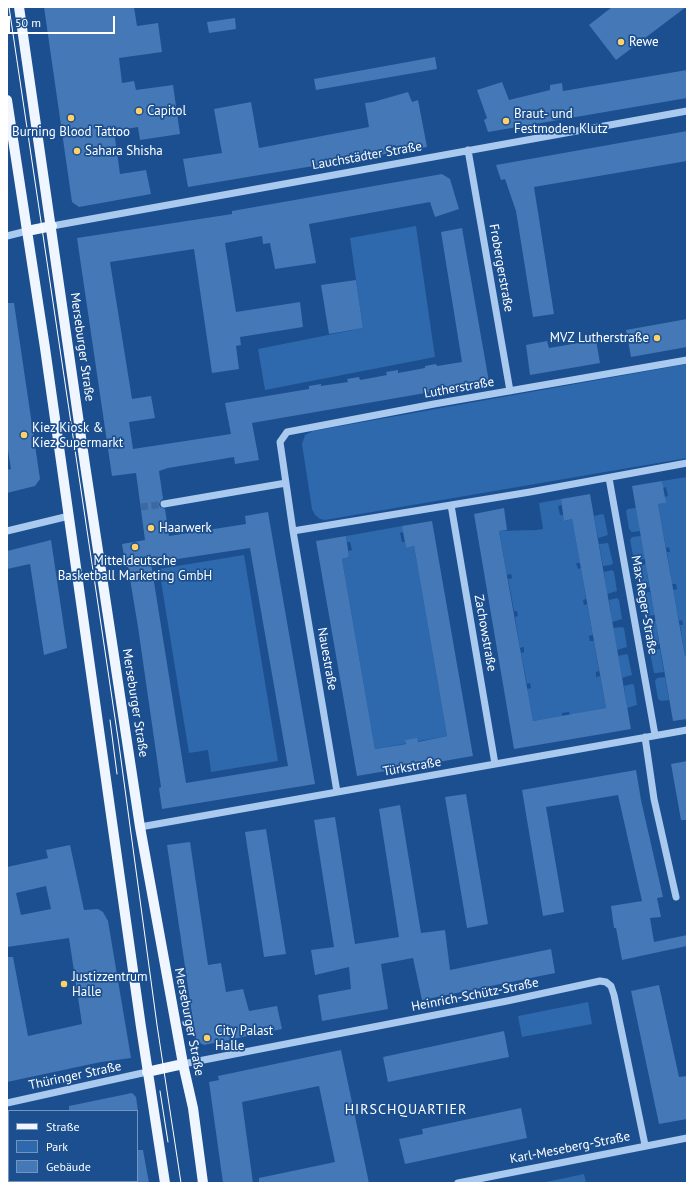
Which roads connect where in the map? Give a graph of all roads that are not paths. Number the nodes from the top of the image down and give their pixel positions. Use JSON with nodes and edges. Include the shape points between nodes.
{"nodes":[{"id":1,"x":19,"y":7,"type":"edge"},
{"id":2,"x":7,"y":100,"type":"edge"},
{"id":3,"x":687,"y":111,"type":"edge"},
{"id":4,"x":468,"y":150,"type":"junction"},
{"id":5,"x":52,"y":226,"type":"junction"},
{"id":6,"x":27,"y":231,"type":"junction"},
{"id":7,"x":7,"y":236,"type":"edge"},
{"id":8,"x":687,"y":360,"type":"edge"},
{"id":9,"x":510,"y":391,"type":"junction"},
{"id":10,"x":687,"y":464,"type":"edge"},
{"id":11,"x":609,"y":478,"type":"junction"},
{"id":12,"x":286,"y":483,"type":"junction"},
{"id":13,"x":164,"y":504,"type":"tunnel mouth"},
{"id":14,"x":451,"y":505,"type":"junction"},
{"id":15,"x":69,"y":516,"type":"junction"},
{"id":16,"x":7,"y":531,"type":"edge"},
{"id":17,"x":294,"y":531,"type":"junction"},
{"id":18,"x":687,"y":730,"type":"edge"},
{"id":19,"x":655,"y":736,"type":"junction"},
{"id":20,"x":645,"y":737,"type":"junction"},
{"id":21,"x":495,"y":764,"type":"junction"},
{"id":22,"x":337,"y":792,"type":"junction"},
{"id":23,"x":140,"y":827,"type":"junction"},
{"id":24,"x":676,"y":897,"type":"dead end"},
{"id":25,"x":182,"y":1064,"type":"junction"},
{"id":26,"x":147,"y":1072,"type":"junction"},
{"id":27,"x":7,"y":1103,"type":"edge"},
{"id":28,"x":687,"y":1138,"type":"edge"},
{"id":29,"x":644,"y":1146,"type":"junction"},
{"id":30,"x":165,"y":1183,"type":"edge"},
{"id":31,"x":203,"y":1183,"type":"edge"},
{"id":32,"x":458,"y":1183,"type":"edge"}],
"edges":[{"from":1,"to":5,"type":"main road","name":"Merseburger Straße"},
{"from":2,"to":6,"type":"main road"},
{"from":3,"to":4,"type":"street","name":"Lauchstädter Straße"},
{"from":4,"to":5,"type":"street","name":"Lauchstädter Straße"},
{"from":4,"to":9,"type":"street","name":"Frobergerstraße"},
{"from":5,"to":6,"type":"main road"},
{"from":5,"to":23,"type":"main road","name":"Merseburger Straße"},
{"from":6,"to":7,"type":"street"},
{"from":6,"to":15,"type":"main road"},
{"from":8,"to":9,"type":"street","name":"Lutherstraße"},
{"from":9,"to":12,"type":"street","name":"Lutherstraße","via":[[287,432],[280,442]]},
{"from":10,"to":11,"type":"street"},
{"from":11,"to":14,"type":"street"},
{"from":11,"to":19,"type":"street","name":"Max-Reger-Straße"},
{"from":12,"to":13,"type":"street"},
{"from":12,"to":17,"type":"street","name":"Lutherstraße"},
{"from":14,"to":17,"type":"street"},
{"from":14,"to":21,"type":"street","name":"Zachowstraße"},
{"from":15,"to":16,"type":"street"},
{"from":15,"to":26,"type":"main road"},
{"from":17,"to":22,"type":"street","name":"Nauestraße"},
{"from":18,"to":19,"type":"street","name":"Türkstraße"},
{"from":19,"to":20,"type":"street","name":"Türkstraße"},
{"from":20,"to":21,"type":"street","name":"Türkstraße"},
{"from":20,"to":24,"type":"street","via":[[654,799]]},
{"from":21,"to":22,"type":"street","name":"Türkstraße"},
{"from":22,"to":23,"type":"street","name":"Türkstraße"},
{"from":23,"to":25,"type":"main road","name":"Merseburger Straße"},
{"from":25,"to":26,"type":"main road"},
{"from":25,"to":29,"type":"street","name":"Heinrich-Schütz-Straße","via":[[600,981],[606,982],[611,986],[614,995]]},
{"from":25,"to":31,"type":"main road","name":"Merseburger Straße","via":[[193,1108]]},
{"from":26,"to":27,"type":"street","name":"Thüringer Straße"},
{"from":26,"to":30,"type":"main road"},
{"from":28,"to":29,"type":"street","name":"Karl-Meseberg-Straße"},
{"from":29,"to":32,"type":"street","name":"Karl-Meseberg-Straße"}]}
